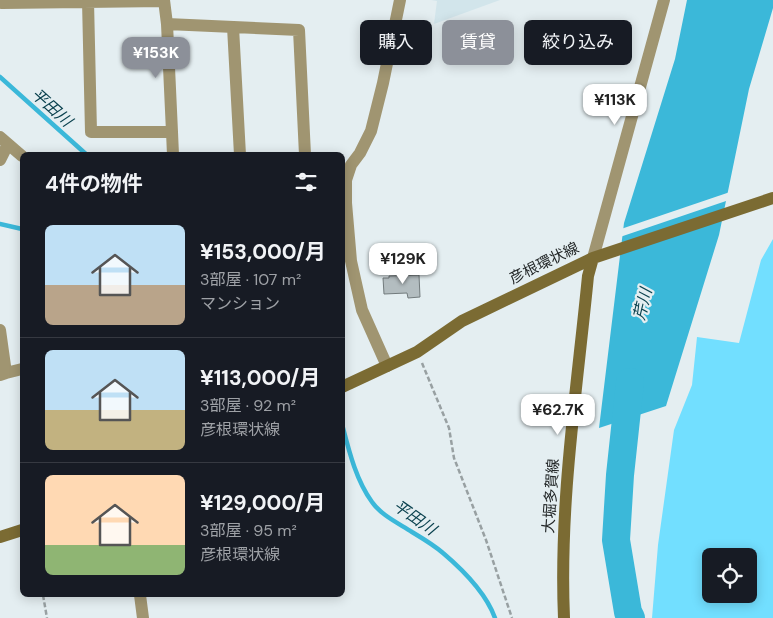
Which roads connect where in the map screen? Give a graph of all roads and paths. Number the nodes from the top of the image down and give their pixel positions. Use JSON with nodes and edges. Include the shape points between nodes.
{"nodes":[{"id":1,"x":164,"y":0,"type":"edge"},
{"id":2,"x":400,"y":0,"type":"edge"},
{"id":3,"x":664,"y":0,"type":"edge"},
{"id":4,"x":88,"y":1,"type":"junction"},
{"id":5,"x":2,"y":2,"type":"edge"},
{"id":6,"x":167,"y":24,"type":"junction"},
{"id":7,"x":234,"y":27,"type":"junction"},
{"id":8,"x":172,"y":132,"type":"junction"},
{"id":9,"x":4,"y":140,"type":"edge"},
{"id":10,"x":173,"y":152,"type":"edge"},
{"id":11,"x":240,"y":152,"type":"edge"},
{"id":12,"x":304,"y":152,"type":"edge"},
{"id":13,"x":20,"y":154,"type":"edge"},
{"id":14,"x":0,"y":160,"type":"edge"},
{"id":15,"x":771,"y":199,"type":"edge"},
{"id":16,"x":593,"y":258,"type":"junction"},
{"id":17,"x":0,"y":330,"type":"edge"},
{"id":18,"x":417,"y":352,"type":"junction"},
{"id":19,"x":387,"y":366,"type":"junction"},
{"id":20,"x":20,"y":370,"type":"edge"},
{"id":21,"x":3,"y":374,"type":"edge"},
{"id":22,"x":345,"y":386,"type":"edge"},
{"id":23,"x":20,"y":531,"type":"edge"},
{"id":24,"x":0,"y":537,"type":"edge"},
{"id":25,"x":43,"y":597,"type":"edge"},
{"id":26,"x":140,"y":597,"type":"edge"},
{"id":27,"x":47,"y":618,"type":"edge"},
{"id":28,"x":143,"y":618,"type":"edge"},
{"id":29,"x":512,"y":618,"type":"edge"},
{"id":30,"x":564,"y":618,"type":"edge"}],
"edges":[{"from":1,"to":4,"type":"street"},
{"from":1,"to":6,"type":"street"},
{"from":2,"to":19,"type":"street","via":[[371,131],[346,180],[351,261],[362,310]]},
{"from":3,"to":16,"type":"street"},
{"from":4,"to":5,"type":"street"},
{"from":4,"to":8,"type":"street","via":[[91,132]]},
{"from":6,"to":7,"type":"street"},
{"from":6,"to":8,"type":"street"},
{"from":7,"to":11,"type":"street"},
{"from":7,"to":12,"type":"street","via":[[299,30]]},
{"from":8,"to":10,"type":"street"},
{"from":9,"to":13,"type":"street"},
{"from":9,"to":14,"type":"street"},
{"from":15,"to":16,"type":"main road","name":"彦根環状線"},
{"from":16,"to":18,"type":"main road","name":"彦根環状線","via":[[462,321]]},
{"from":16,"to":30,"type":"main road","name":"大堀多賀線","via":[[588,276],[567,486]]},
{"from":17,"to":21,"type":"street"},
{"from":18,"to":19,"type":"main road","name":"彦根環状線"},
{"from":18,"to":29,"type":"path","via":[[449,428],[454,458]]},
{"from":19,"to":22,"type":"main road","name":"彦根環状線"},
{"from":20,"to":21,"type":"street"},
{"from":23,"to":24,"type":"main road"},
{"from":25,"to":27,"type":"path"},
{"from":26,"to":28,"type":"street"}]}
